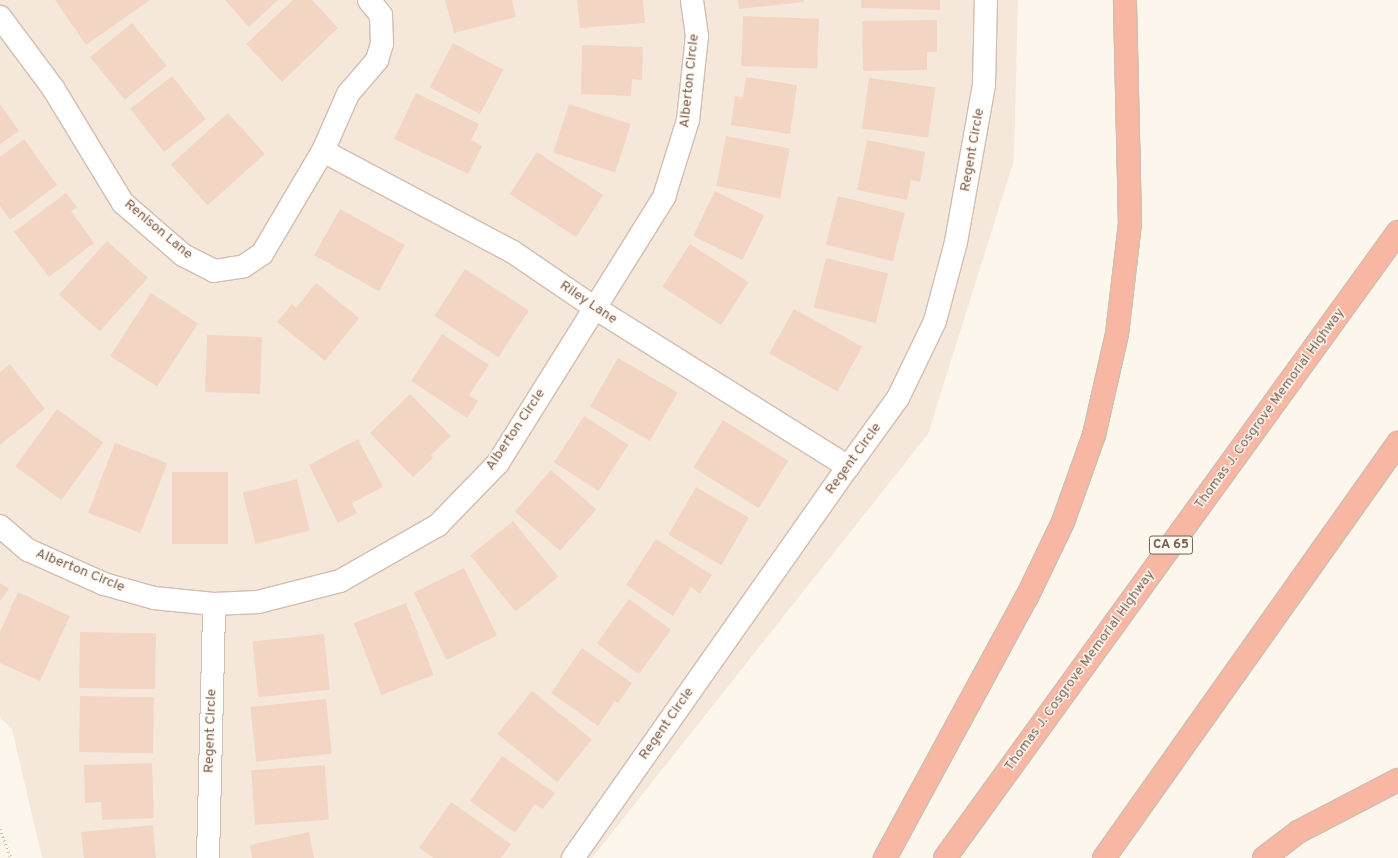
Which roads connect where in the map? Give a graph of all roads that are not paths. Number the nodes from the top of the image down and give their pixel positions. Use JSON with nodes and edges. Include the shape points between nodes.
{"nodes":[{"id":1,"x":369,"y":0,"type":"edge"},
{"id":2,"x":692,"y":0,"type":"edge"},
{"id":3,"x":986,"y":0,"type":"edge"},
{"id":4,"x":1126,"y":0,"type":"edge"},
{"id":5,"x":0,"y":17,"type":"edge"},
{"id":6,"x":323,"y":151,"type":"junction"},
{"id":7,"x":1398,"y":232,"type":"edge"},
{"id":8,"x":595,"y":308,"type":"junction"},
{"id":9,"x":1398,"y":443,"type":"edge"},
{"id":10,"x":848,"y":467,"type":"junction"},
{"id":11,"x":0,"y":526,"type":"edge"},
{"id":12,"x":214,"y":604,"type":"junction"},
{"id":13,"x":1398,"y":780,"type":"edge"},
{"id":14,"x":208,"y":858,"type":"edge"},
{"id":15,"x":573,"y":858,"type":"edge"},
{"id":16,"x":885,"y":858,"type":"edge"},
{"id":17,"x":945,"y":858,"type":"edge"},
{"id":18,"x":1104,"y":858,"type":"edge"},
{"id":19,"x":1264,"y":858,"type":"edge"}],
"edges":[{"from":1,"to":6,"type":"street","name":"Renison Lane","via":[[381,15],[382,44],[377,60],[348,94]]},
{"from":2,"to":8,"type":"street","name":"Alberton Circle","via":[[697,36],[688,120],[664,197]]},
{"from":3,"to":10,"type":"street","name":"Regent Circle","via":[[984,85],[956,242],[935,321],[898,398]]},
{"from":4,"to":16,"type":"highway","via":[[1130,224],[1117,334],[1094,435],[1063,522],[1027,598]]},
{"from":5,"to":6,"type":"street","name":"Renison Lane","via":[[53,88],[123,203],[183,255],[214,271],[244,266],[262,254]]},
{"from":6,"to":8,"type":"street","name":"Riley Lane","via":[[513,252]]},
{"from":7,"to":17,"type":"highway","name":"Thomas J. Cosgrove Memorial Highway","number":"CA 65"},
{"from":8,"to":10,"type":"street","name":"Riley Lane"},
{"from":8,"to":12,"type":"street","name":"Alberton Circle","via":[[498,463],[438,525],[340,581],[258,602]]},
{"from":9,"to":18,"type":"highway"},
{"from":10,"to":15,"type":"street","name":"Regent Circle"},
{"from":11,"to":12,"type":"street","name":"Alberton Circle","via":[[28,550],[104,584],[154,598]]},
{"from":12,"to":14,"type":"street","name":"Regent Circle"},
{"from":13,"to":19,"type":"highway","via":[[1298,832]]}]}
